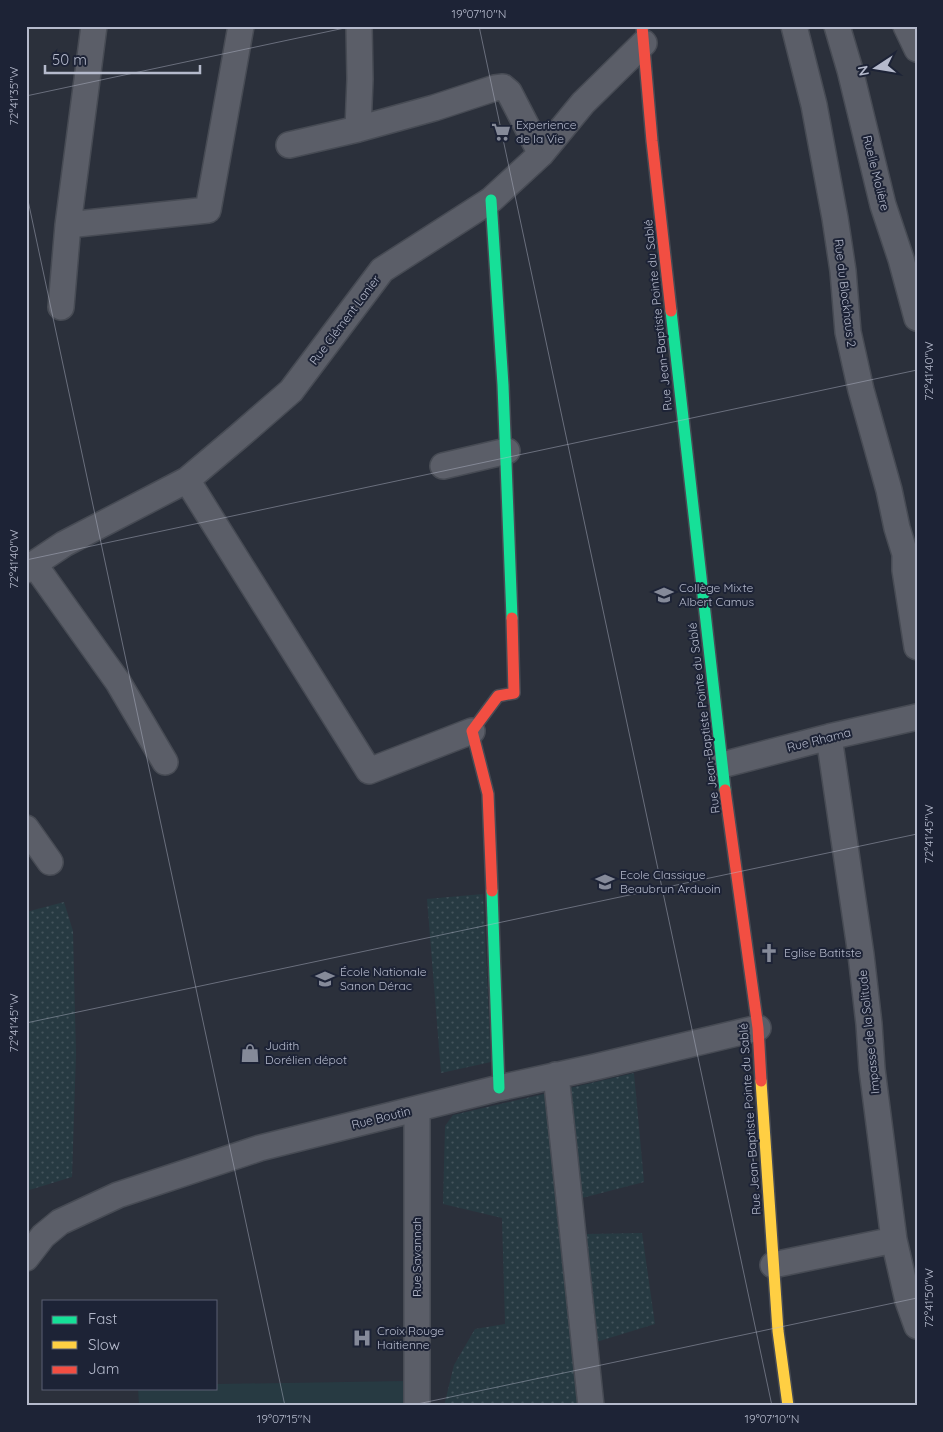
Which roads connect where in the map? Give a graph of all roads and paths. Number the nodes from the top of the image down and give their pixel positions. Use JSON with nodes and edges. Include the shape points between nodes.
{"nodes":[{"id":1,"x":94,"y":26,"type":"edge"},
{"id":2,"x":241,"y":26,"type":"edge"},
{"id":3,"x":359,"y":26,"type":"edge"},
{"id":4,"x":794,"y":26,"type":"edge"},
{"id":5,"x":837,"y":26,"type":"edge"},
{"id":6,"x":906,"y":26,"type":"edge"},
{"id":7,"x":643,"y":34,"type":"edge"},
{"id":8,"x":917,"y":49,"type":"edge"},
{"id":9,"x":358,"y":129,"type":"junction"},
{"id":10,"x":289,"y":145,"type":"dead end"},
{"id":11,"x":541,"y":154,"type":"junction"},
{"id":12,"x":492,"y":200,"type":"junction"},
{"id":13,"x":68,"y":225,"type":"junction"},
{"id":14,"x":61,"y":307,"type":"dead end"},
{"id":15,"x":917,"y":318,"type":"edge"},
{"id":16,"x":507,"y":451,"type":"junction"},
{"id":17,"x":443,"y":466,"type":"dead end"},
{"id":18,"x":187,"y":480,"type":"junction"},
{"id":19,"x":911,"y":553,"type":"edge"},
{"id":20,"x":30,"y":567,"type":"edge"},
{"id":21,"x":917,"y":647,"type":"edge"},
{"id":22,"x":917,"y":717,"type":"edge"},
{"id":23,"x":472,"y":731,"type":"junction"},
{"id":24,"x":830,"y":737,"type":"junction"},
{"id":25,"x":165,"y":762,"type":"dead end"},
{"id":26,"x":722,"y":765,"type":"junction"},
{"id":27,"x":26,"y":828,"type":"edge"},
{"id":28,"x":50,"y":862,"type":"dead end"},
{"id":29,"x":758,"y":1028,"type":"junction"},
{"id":30,"x":556,"y":1075,"type":"junction"},
{"id":31,"x":499,"y":1088,"type":"junction"},
{"id":32,"x":417,"y":1109,"type":"junction"},
{"id":33,"x":894,"y":1240,"type":"junction"},
{"id":34,"x":26,"y":1258,"type":"edge"},
{"id":35,"x":773,"y":1265,"type":"junction"},
{"id":36,"x":917,"y":1326,"type":"edge"},
{"id":37,"x":417,"y":1406,"type":"edge"},
{"id":38,"x":591,"y":1406,"type":"edge"},
{"id":39,"x":788,"y":1406,"type":"edge"}],
"edges":[{"from":1,"to":13,"type":"street"},
{"from":2,"to":13,"type":"street","via":[[208,210]]},
{"from":3,"to":9,"type":"street"},
{"from":4,"to":19,"type":"street","name":"Rue du Blockhaus 2","via":[[814,105],[835,218],[848,332],[897,528]]},
{"from":5,"to":15,"type":"street","name":"Ruelle Molière","via":[[883,205]]},
{"from":6,"to":8,"type":"street"},
{"from":7,"to":11,"type":"street","name":"Rue Clément Lanier"},
{"from":7,"to":26,"type":"street","name":"Rue Jean-Baptiste Pointe du Sablé"},
{"from":9,"to":10,"type":"street"},
{"from":9,"to":11,"type":"street","via":[[503,87],[509,92]]},
{"from":11,"to":12,"type":"street","name":"Rue Clément Lanier"},
{"from":12,"to":16,"type":"street"},
{"from":12,"to":18,"type":"street","name":"Rue Clément Lanier","via":[[382,270],[291,391]]},
{"from":13,"to":14,"type":"street"},
{"from":16,"to":17,"type":"street"},
{"from":16,"to":23,"type":"street","via":[[514,694],[498,696]]},
{"from":18,"to":20,"type":"street","name":"Rue Clément Lanier","via":[[64,544]]},
{"from":18,"to":23,"type":"street","via":[[369,771]]},
{"from":19,"to":21,"type":"street","name":"Rue du Blockhaus 2","via":[[905,570]]},
{"from":20,"to":25,"type":"street","via":[[118,682]]},
{"from":22,"to":24,"type":"street","name":"Rue Rhama"},
{"from":23,"to":31,"type":"street","via":[[488,794]]},
{"from":24,"to":26,"type":"street","name":"Rue Rhama"},
{"from":24,"to":33,"type":"street","name":"Impasse de la Solitude","via":[[861,955]]},
{"from":26,"to":29,"type":"street","name":"Rue Jean-Baptiste Pointe du Sablé"},
{"from":27,"to":28,"type":"street"},
{"from":29,"to":30,"type":"street","name":"Rue Boutin"},
{"from":29,"to":35,"type":"street","name":"Rue Jean-Baptiste Pointe du Sablé"},
{"from":30,"to":31,"type":"street","name":"Rue Boutin"},
{"from":30,"to":38,"type":"street"},
{"from":31,"to":32,"type":"street","name":"Rue Boutin"},
{"from":32,"to":34,"type":"street","name":"Rue Boutin","via":[[260,1148],[118,1195],[60,1222],[43,1236]]},
{"from":32,"to":37,"type":"street","name":"Rue Savannah"},
{"from":33,"to":35,"type":"street"},
{"from":33,"to":36,"type":"street","name":"Impasse de la Solitude"},
{"from":35,"to":39,"type":"street","name":"Rue Jean-Baptiste Pointe du Sablé"}]}
